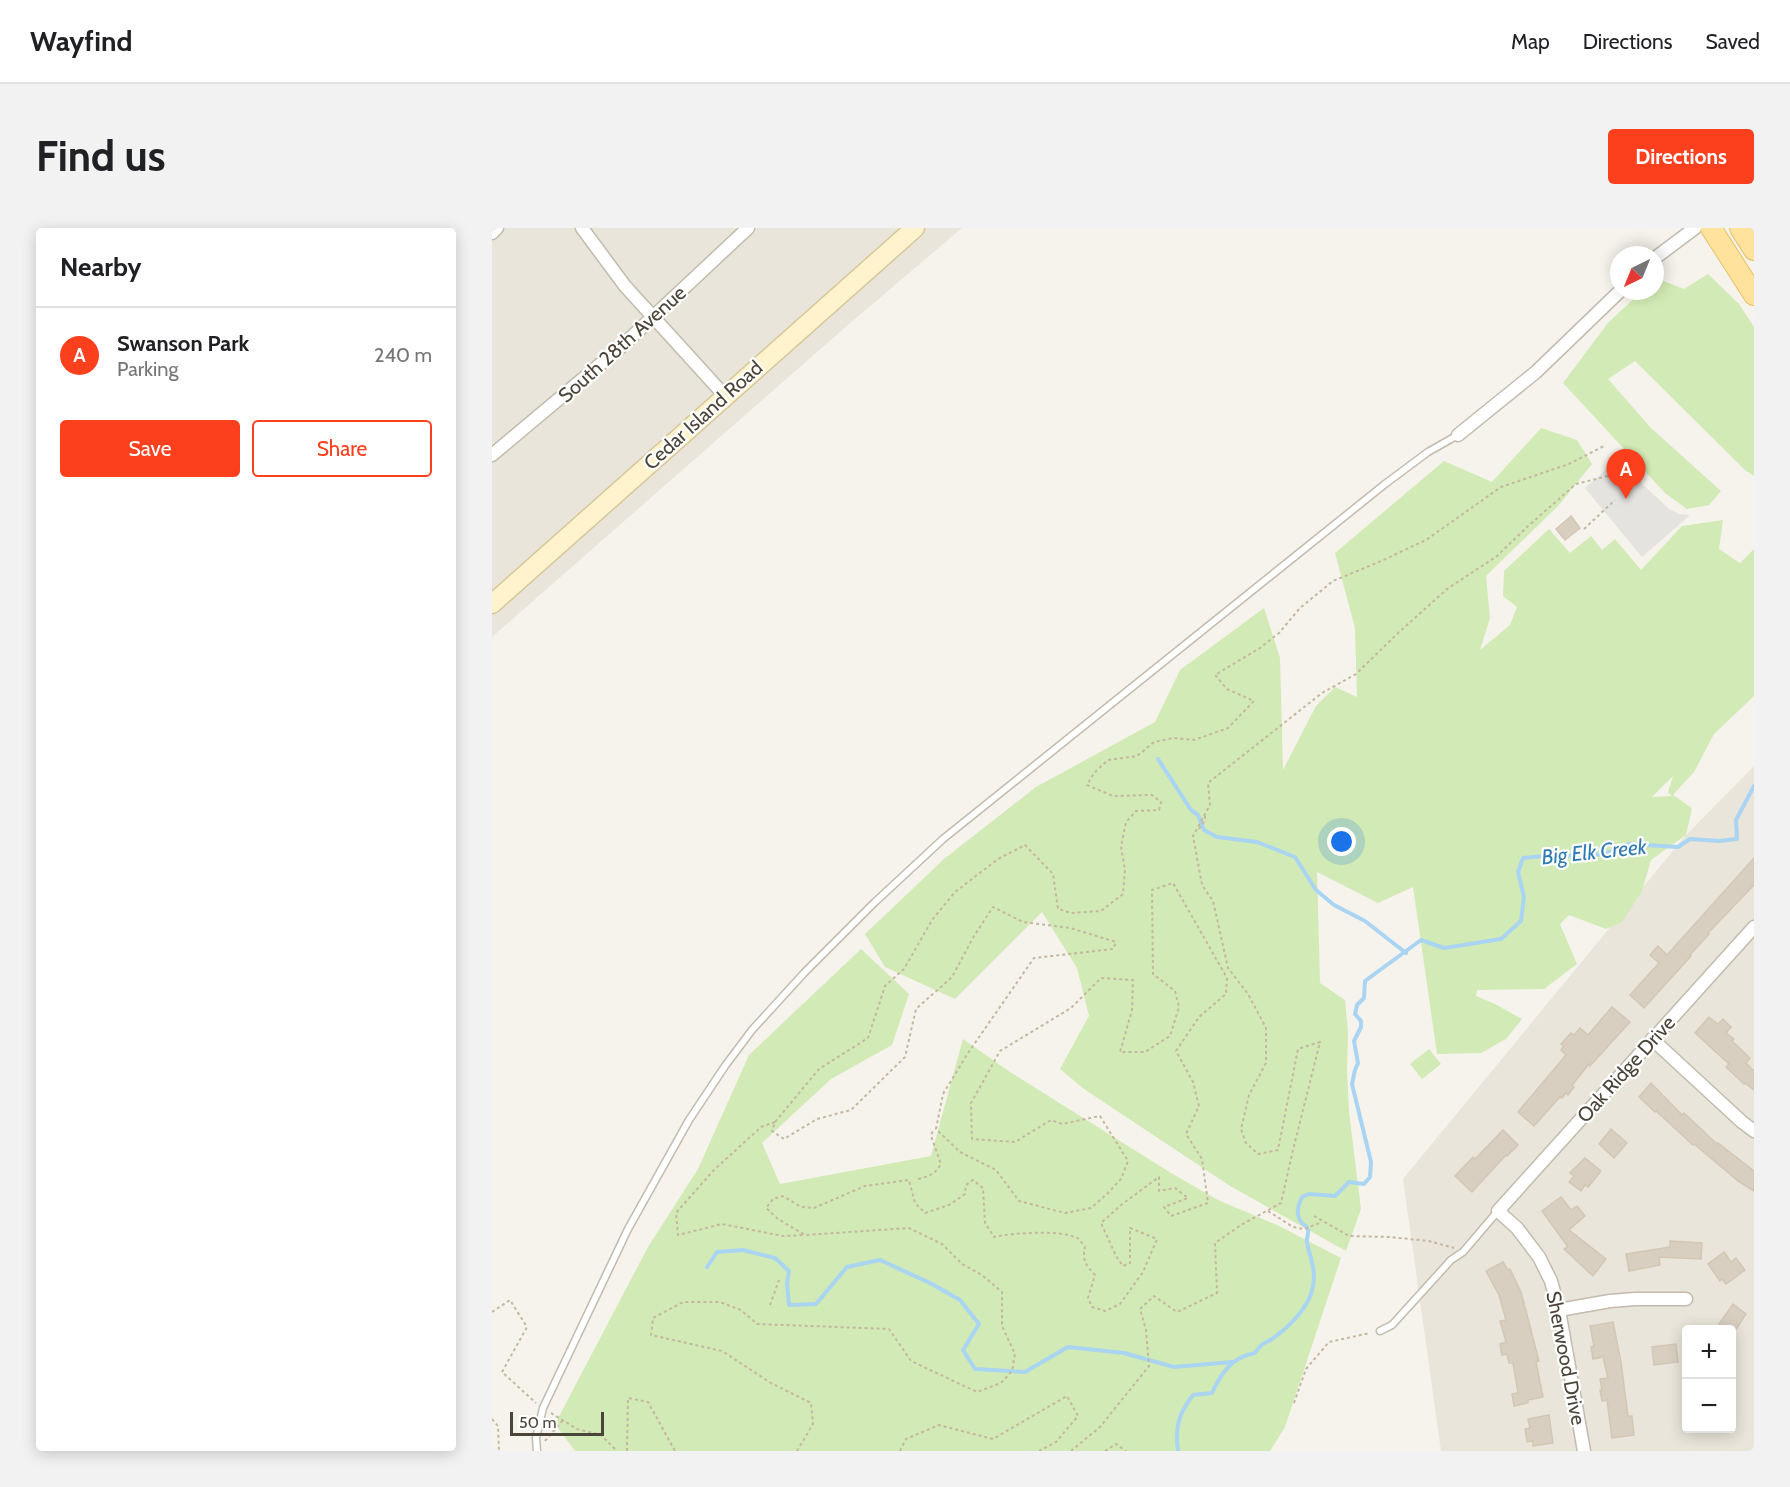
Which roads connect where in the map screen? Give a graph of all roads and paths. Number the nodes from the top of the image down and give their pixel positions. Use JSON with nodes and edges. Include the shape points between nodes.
{"nodes":[{"id":1,"x":497,"y":228,"type":"edge"},
{"id":2,"x":582,"y":228,"type":"edge"},
{"id":3,"x":748,"y":228,"type":"edge"},
{"id":4,"x":915,"y":228,"type":"edge"},
{"id":5,"x":1695,"y":228,"type":"edge"},
{"id":6,"x":1712,"y":228,"type":"edge"},
{"id":7,"x":1740,"y":228,"type":"edge"},
{"id":8,"x":492,"y":233,"type":"edge"},
{"id":9,"x":1754,"y":250,"type":"edge"},
{"id":10,"x":1664,"y":251,"type":"edge"},
{"id":11,"x":1754,"y":295,"type":"edge"},
{"id":12,"x":1611,"y":300,"type":"edge"},
{"id":13,"x":653,"y":318,"type":"junction"},
{"id":14,"x":725,"y":396,"type":"junction"},
{"id":15,"x":1458,"y":435,"type":"joint"},
{"id":16,"x":1604,"y":446,"type":"dead end"},
{"id":17,"x":492,"y":455,"type":"edge"},
{"id":18,"x":1608,"y":476,"type":"dead end"},
{"id":19,"x":1615,"y":500,"type":"dead end"},
{"id":20,"x":1584,"y":529,"type":"dead end"},
{"id":21,"x":492,"y":604,"type":"edge"},
{"id":22,"x":1754,"y":927,"type":"edge"},
{"id":23,"x":1652,"y":1040,"type":"junction"},
{"id":24,"x":775,"y":1122,"type":"junction"},
{"id":25,"x":933,"y":1130,"type":"dead end"},
{"id":26,"x":1754,"y":1131,"type":"edge"},
{"id":27,"x":918,"y":1179,"type":"dead end"},
{"id":28,"x":1268,"y":1211,"type":"junction"},
{"id":29,"x":1498,"y":1211,"type":"junction"},
{"id":30,"x":1314,"y":1216,"type":"dead end"},
{"id":31,"x":1324,"y":1223,"type":"junction"},
{"id":32,"x":805,"y":1235,"type":"junction"},
{"id":33,"x":1463,"y":1252,"type":"junction"},
{"id":34,"x":779,"y":1280,"type":"dead end"},
{"id":35,"x":1686,"y":1299,"type":"dead end"},
{"id":36,"x":770,"y":1305,"type":"dead end"},
{"id":37,"x":1559,"y":1310,"type":"junction"},
{"id":38,"x":492,"y":1312,"type":"edge"},
{"id":39,"x":1380,"y":1331,"type":"joint"},
{"id":40,"x":1294,"y":1403,"type":"dead end"},
{"id":41,"x":543,"y":1408,"type":"junction"},
{"id":42,"x":492,"y":1419,"type":"edge"},
{"id":43,"x":563,"y":1420,"type":"junction"},
{"id":44,"x":499,"y":1451,"type":"edge"},
{"id":45,"x":537,"y":1451,"type":"edge"},
{"id":46,"x":617,"y":1451,"type":"edge"},
{"id":47,"x":627,"y":1451,"type":"edge"},
{"id":48,"x":675,"y":1451,"type":"edge"},
{"id":49,"x":797,"y":1451,"type":"edge"},
{"id":50,"x":900,"y":1451,"type":"edge"},
{"id":51,"x":1039,"y":1451,"type":"edge"},
{"id":52,"x":1071,"y":1451,"type":"edge"},
{"id":53,"x":1105,"y":1451,"type":"edge"},
{"id":54,"x":1126,"y":1451,"type":"edge"},
{"id":55,"x":1584,"y":1451,"type":"edge"}],
"edges":[{"from":1,"to":8,"type":"street"},
{"from":2,"to":13,"type":"street"},
{"from":3,"to":13,"type":"street","name":"South 28th Avenue"},
{"from":4,"to":14,"type":"street","name":"Cedar Island Road"},
{"from":5,"to":10,"type":"street"},
{"from":6,"to":11,"type":"main road"},
{"from":7,"to":9,"type":"main road"},
{"from":12,"to":15,"type":"street","via":[[1536,372]]},
{"from":13,"to":14,"type":"street"},
{"from":13,"to":17,"type":"street","name":"South 28th Avenue"},
{"from":14,"to":21,"type":"street","name":"Cedar Island Road"},
{"from":15,"to":41,"type":"lane","via":[[1385,484],[943,839],[805,972],[752,1030],[689,1120],[628,1229]]},
{"from":16,"to":24,"type":"path","via":[[1569,464],[1501,487],[1426,540],[1333,581],[1300,608],[1279,633],[1215,675],[1227,689],[1254,700],[1228,728],[1194,740],[1154,742],[1137,756],[1108,760],[1087,785],[1113,796],[1152,795],[1161,802],[1159,810],[1136,811],[1126,822],[1121,848],[1125,870],[1123,894],[1101,912],[1071,913],[1058,909],[1053,874],[1025,845],[998,859],[955,892],[932,920],[904,969],[885,986],[868,1038],[819,1069]]},
{"from":18,"to":28,"type":"path","via":[[1576,484],[1497,556],[1447,590],[1356,674],[1322,693],[1208,783],[1210,805],[1193,836],[1202,885],[1213,901],[1228,968],[1266,1028],[1266,1064],[1249,1095],[1241,1129],[1246,1143],[1258,1154],[1278,1150],[1298,1049],[1320,1042],[1281,1203]]},
{"from":19,"to":20,"type":"path"},
{"from":22,"to":23,"type":"street","name":"Oak Ridge Drive"},
{"from":23,"to":26,"type":"street"},
{"from":23,"to":29,"type":"street","name":"Oak Ridge Drive"},
{"from":24,"to":32,"type":"path","via":[[761,1127],[712,1171],[676,1213],[678,1235],[722,1224],[783,1236]]},
{"from":24,"to":32,"type":"path","via":[[772,1131],[784,1139],[817,1119],[851,1110],[905,1057],[916,1009],[952,977],[993,907],[1023,921],[1071,928],[1116,942],[1113,949],[1034,958],[943,1094],[936,1129],[960,1152],[996,1170],[1019,1201],[1065,1213],[1091,1208],[1121,1179],[1128,1161],[1100,1116],[1062,1124],[1051,1120],[1015,1142],[972,1139],[970,1103],[1000,1051],[1071,1008],[1101,978],[1133,980],[1132,1010],[1120,1052],[1145,1053],[1170,1036],[1179,1007],[1175,991],[1153,974],[1152,890],[1173,883],[1227,978],[1226,994],[1199,1017],[1176,1051],[1193,1082],[1199,1106],[1186,1134],[1202,1159],[1208,1203],[1171,1216],[1164,1207],[1188,1198],[1175,1188],[1159,1191],[1159,1178],[1101,1223],[1123,1266],[1130,1263],[1130,1228],[1157,1239],[1143,1272],[1120,1304],[1105,1311],[1092,1307],[1088,1298],[1095,1275],[1087,1266],[1085,1247],[1079,1239],[1022,1232],[994,1237],[985,1223],[983,1188],[973,1180],[966,1185],[965,1194],[949,1205],[925,1213],[915,1203],[909,1180],[865,1186],[814,1208],[801,1207],[783,1196],[773,1199],[766,1208]]},
{"from":25,"to":27,"type":"path","via":[[931,1136],[941,1164],[930,1176]]},
{"from":28,"to":31,"type":"path","via":[[1293,1227],[1304,1229]]},
{"from":28,"to":52,"type":"path","via":[[1215,1243],[1217,1293],[1176,1312],[1154,1296],[1140,1309],[1149,1366],[1100,1427]]},
{"from":29,"to":33,"type":"lane"},
{"from":29,"to":37,"type":"street","name":"Sherwood Drive","via":[[1539,1257]]},
{"from":30,"to":31,"type":"path"},
{"from":31,"to":33,"type":"path","via":[[1349,1236],[1429,1241]]},
{"from":32,"to":49,"type":"path","via":[[909,1228],[942,1244],[962,1264],[1002,1292],[1002,1326],[1015,1354],[1012,1371],[1001,1383],[977,1392],[911,1361],[889,1329],[757,1324],[741,1310],[720,1302],[683,1302],[652,1318],[651,1335],[722,1351],[811,1403],[813,1424]]},
{"from":33,"to":39,"type":"lane","via":[[1451,1260],[1392,1325]]},
{"from":34,"to":36,"type":"path"},
{"from":35,"to":37,"type":"street","via":[[1610,1301]]},
{"from":37,"to":55,"type":"street","name":"Sherwood Drive"},
{"from":38,"to":41,"type":"path","via":[[510,1300],[527,1327],[502,1372]]},
{"from":39,"to":40,"type":"path","via":[[1329,1342],[1306,1369]]},
{"from":41,"to":43,"type":"path"},
{"from":41,"to":45,"type":"lane"},
{"from":42,"to":44,"type":"path","via":[[498,1426]]},
{"from":43,"to":45,"type":"path"},
{"from":43,"to":46,"type":"path","via":[[577,1429],[601,1435]]},
{"from":47,"to":48,"type":"path","via":[[628,1398],[648,1402]]},
{"from":50,"to":51,"type":"path","via":[[906,1439],[939,1425],[993,1439],[1067,1396],[1078,1416],[1056,1442]]},
{"from":53,"to":54,"type":"path","via":[[1116,1444]]}]}
